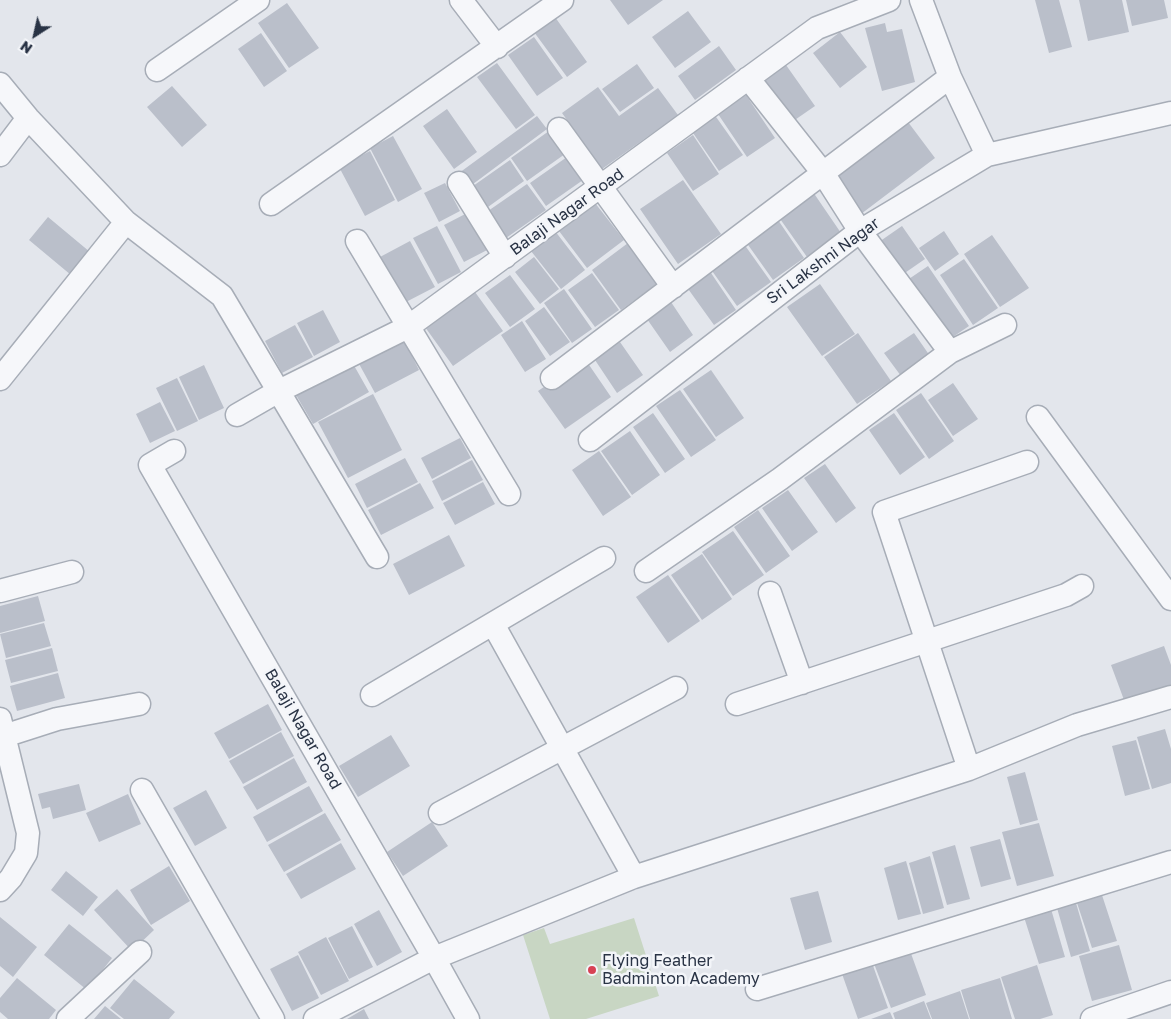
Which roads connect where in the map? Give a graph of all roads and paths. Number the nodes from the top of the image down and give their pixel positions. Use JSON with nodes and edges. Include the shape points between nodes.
{"nodes":[{"id":1,"x":258,"y":0,"type":"edge"},
{"id":2,"x":461,"y":0,"type":"edge"},
{"id":3,"x":562,"y":0,"type":"edge"},
{"id":4,"x":889,"y":0,"type":"edge"},
{"id":5,"x":921,"y":0,"type":"edge"},
{"id":6,"x":496,"y":47,"type":"junction"},
{"id":7,"x":157,"y":70,"type":"dead end"},
{"id":8,"x":950,"y":77,"type":"junction"},
{"id":9,"x":748,"y":78,"type":"junction"},
{"id":10,"x":0,"y":84,"type":"edge"},
{"id":11,"x":1171,"y":113,"type":"edge"},
{"id":12,"x":28,"y":118,"type":"junction"},
{"id":13,"x":559,"y":129,"type":"dead end"},
{"id":14,"x":0,"y":155,"type":"edge"},
{"id":15,"x":987,"y":155,"type":"junction"},
{"id":16,"x":823,"y":173,"type":"junction"},
{"id":17,"x":458,"y":183,"type":"dead end"},
{"id":18,"x":602,"y":187,"type":"junction"},
{"id":19,"x":271,"y":204,"type":"dead end"},
{"id":20,"x":126,"y":222,"type":"junction"},
{"id":21,"x":860,"y":231,"type":"junction"},
{"id":22,"x":356,"y":241,"type":"dead end"},
{"id":23,"x":505,"y":257,"type":"junction"},
{"id":24,"x":673,"y":287,"type":"junction"},
{"id":25,"x":1005,"y":325,"type":"dead end"},
{"id":26,"x":408,"y":327,"type":"junction"},
{"id":27,"x":950,"y":352,"type":"junction"},
{"id":28,"x":552,"y":378,"type":"dead end"},
{"id":29,"x":0,"y":379,"type":"edge"},
{"id":30,"x":277,"y":392,"type":"junction"},
{"id":31,"x":237,"y":415,"type":"dead end"},
{"id":32,"x":1038,"y":417,"type":"dead end"},
{"id":33,"x":590,"y":440,"type":"dead end"},
{"id":34,"x":174,"y":451,"type":"dead end"},
{"id":35,"x":1026,"y":462,"type":"dead end"},
{"id":36,"x":509,"y":494,"type":"dead end"},
{"id":37,"x":377,"y":557,"type":"dead end"},
{"id":38,"x":604,"y":558,"type":"dead end"},
{"id":39,"x":646,"y":571,"type":"dead end"},
{"id":40,"x":72,"y":572,"type":"dead end"},
{"id":41,"x":1082,"y":586,"type":"dead end"},
{"id":42,"x":0,"y":591,"type":"edge"},
{"id":43,"x":770,"y":593,"type":"dead end"},
{"id":44,"x":1171,"y":599,"type":"edge"},
{"id":45,"x":493,"y":624,"type":"junction"},
{"id":46,"x":927,"y":642,"type":"junction"},
{"id":47,"x":802,"y":683,"type":"junction"},
{"id":48,"x":676,"y":688,"type":"dead end"},
{"id":49,"x":372,"y":695,"type":"dead end"},
{"id":50,"x":1171,"y":697,"type":"edge"},
{"id":51,"x":139,"y":704,"type":"dead end"},
{"id":52,"x":737,"y":704,"type":"dead end"},
{"id":53,"x":2,"y":727,"type":"edge"},
{"id":54,"x":563,"y":748,"type":"junction"},
{"id":55,"x":969,"y":768,"type":"junction"},
{"id":56,"x":142,"y":790,"type":"dead end"},
{"id":57,"x":440,"y":813,"type":"dead end"},
{"id":58,"x":1171,"y":862,"type":"edge"},
{"id":59,"x":634,"y":876,"type":"junction"},
{"id":60,"x":0,"y":890,"type":"edge"},
{"id":61,"x":140,"y":952,"type":"dead end"},
{"id":62,"x":434,"y":958,"type":"junction"},
{"id":63,"x":757,"y":989,"type":"dead end"},
{"id":64,"x":1171,"y":992,"type":"edge"},
{"id":65,"x":68,"y":1019,"type":"edge"},
{"id":66,"x":273,"y":1019,"type":"edge"},
{"id":67,"x":315,"y":1019,"type":"edge"},
{"id":68,"x":468,"y":1019,"type":"edge"},
{"id":69,"x":1092,"y":1019,"type":"edge"}],
"edges":[{"from":1,"to":7,"type":"street"},
{"from":2,"to":6,"type":"street"},
{"from":3,"to":6,"type":"street"},
{"from":4,"to":9,"type":"street","name":"Balaji Nagar Road","via":[[817,28]]},
{"from":5,"to":8,"type":"street"},
{"from":6,"to":19,"type":"street"},
{"from":8,"to":15,"type":"street"},
{"from":8,"to":16,"type":"street"},
{"from":9,"to":16,"type":"street"},
{"from":9,"to":18,"type":"street","name":"Balaji Nagar Road"},
{"from":10,"to":12,"type":"street"},
{"from":11,"to":15,"type":"street","name":"Sri Lakshni Nagar"},
{"from":12,"to":14,"type":"street"},
{"from":12,"to":20,"type":"street"},
{"from":13,"to":18,"type":"street"},
{"from":15,"to":21,"type":"street","name":"Sri Lakshni Nagar"},
{"from":16,"to":21,"type":"street"},
{"from":16,"to":24,"type":"street"},
{"from":17,"to":23,"type":"street"},
{"from":18,"to":23,"type":"street","name":"Balaji Nagar Road"},
{"from":18,"to":24,"type":"street"},
{"from":20,"to":29,"type":"street"},
{"from":20,"to":30,"type":"street","via":[[222,296]]},
{"from":21,"to":27,"type":"street"},
{"from":21,"to":33,"type":"street","name":"Sri Lakshni Nagar"},
{"from":22,"to":26,"type":"street"},
{"from":23,"to":26,"type":"street","name":"Balaji Nagar Road"},
{"from":24,"to":28,"type":"street"},
{"from":25,"to":27,"type":"street"},
{"from":26,"to":30,"type":"street","name":"Balaji Nagar Road"},
{"from":26,"to":36,"type":"street"},
{"from":27,"to":39,"type":"street","via":[[780,479]]},
{"from":30,"to":31,"type":"street","name":"Balaji Nagar Road"},
{"from":30,"to":37,"type":"street"},
{"from":32,"to":44,"type":"street"},
{"from":34,"to":62,"type":"street","name":"Balaji Nagar Road","via":[[150,465]]},
{"from":35,"to":46,"type":"street","via":[[884,512]]},
{"from":38,"to":45,"type":"street"},
{"from":40,"to":42,"type":"street"},
{"from":41,"to":46,"type":"street","via":[[1066,595]]},
{"from":43,"to":47,"type":"street"},
{"from":45,"to":49,"type":"street"},
{"from":45,"to":54,"type":"street"},
{"from":46,"to":47,"type":"street"},
{"from":46,"to":55,"type":"street"},
{"from":47,"to":52,"type":"street"},
{"from":48,"to":54,"type":"street"},
{"from":50,"to":55,"type":"street","via":[[1076,726]]},
{"from":51,"to":53,"type":"street"},
{"from":53,"to":60,"type":"street","via":[[28,833],[26,853]]},
{"from":54,"to":57,"type":"street"},
{"from":54,"to":59,"type":"street"},
{"from":55,"to":59,"type":"street"},
{"from":56,"to":66,"type":"street"},
{"from":58,"to":63,"type":"street"},
{"from":59,"to":62,"type":"street"},
{"from":61,"to":65,"type":"street"},
{"from":62,"to":67,"type":"street"},
{"from":62,"to":68,"type":"street","name":"Balaji Nagar Road"},
{"from":64,"to":69,"type":"street"}]}
